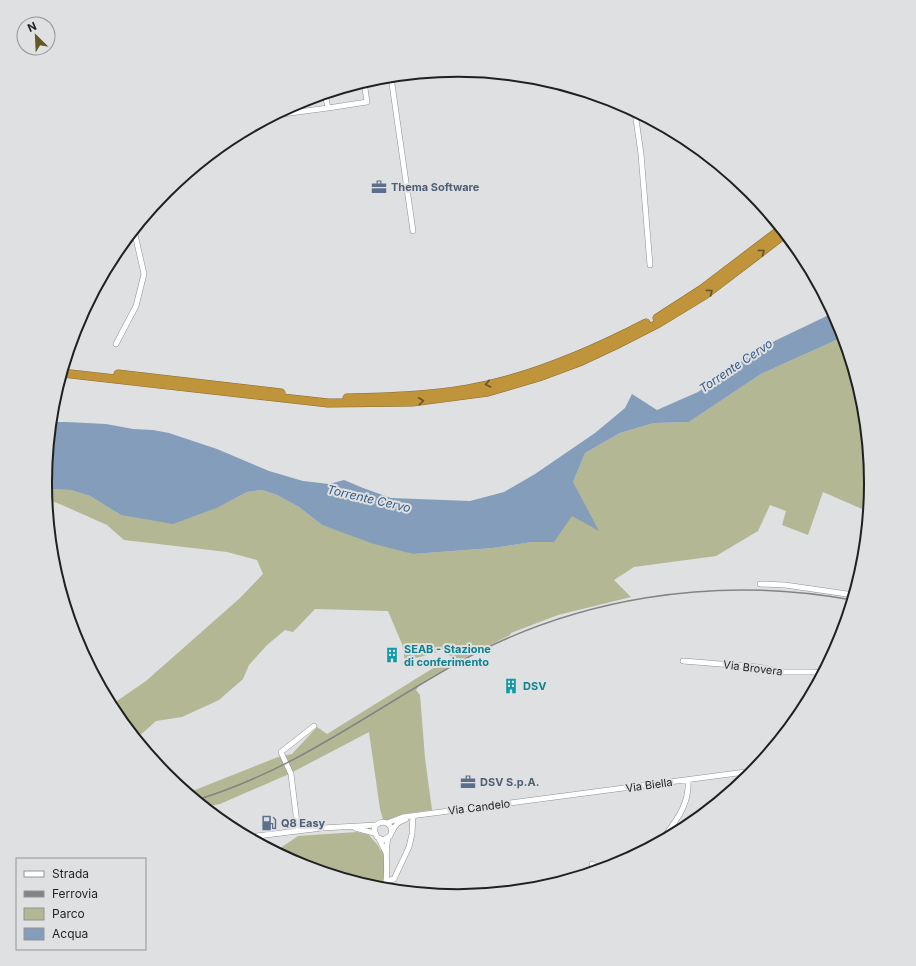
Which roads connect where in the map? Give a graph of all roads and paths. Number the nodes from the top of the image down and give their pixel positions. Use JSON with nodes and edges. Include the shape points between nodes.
{"nodes":[{"id":1,"x":392,"y":83,"type":"edge"},
{"id":2,"x":365,"y":88,"type":"edge"},
{"id":3,"x":326,"y":99,"type":"edge"},
{"id":4,"x":328,"y":108,"type":"junction"},
{"id":5,"x":292,"y":113,"type":"edge"},
{"id":6,"x":636,"y":118,"type":"edge"},
{"id":7,"x":414,"y":231,"type":"dead end"},
{"id":8,"x":777,"y":232,"type":"edge"},
{"id":9,"x":136,"y":237,"type":"edge"},
{"id":10,"x":781,"y":238,"type":"edge"},
{"id":11,"x":650,"y":264,"type":"dead end"},
{"id":12,"x":116,"y":344,"type":"dead end"},
{"id":13,"x":69,"y":369,"type":"edge"},
{"id":14,"x":67,"y":374,"type":"edge"},
{"id":15,"x":760,"y":584,"type":"dead end"},
{"id":16,"x":848,"y":594,"type":"edge"},
{"id":17,"x":683,"y":661,"type":"dead end"},
{"id":18,"x":817,"y":672,"type":"edge"},
{"id":19,"x":314,"y":726,"type":"dead end"},
{"id":20,"x":742,"y":772,"type":"edge"},
{"id":21,"x":688,"y":780,"type":"junction"},
{"id":22,"x":545,"y":799,"type":"joint"},
{"id":23,"x":413,"y":816,"type":"junction"},
{"id":24,"x":387,"y":823,"type":"junction"},
{"id":25,"x":376,"y":825,"type":"junction"},
{"id":26,"x":348,"y":827,"type":"junction"},
{"id":27,"x":298,"y":830,"type":"junction"},
{"id":28,"x":668,"y":831,"type":"edge"},
{"id":29,"x":392,"y":832,"type":"junction"},
{"id":30,"x":374,"y":833,"type":"junction"},
{"id":31,"x":257,"y":836,"type":"edge"},
{"id":32,"x":388,"y":838,"type":"junction"},
{"id":33,"x":379,"y":839,"type":"junction"},
{"id":34,"x":386,"y":853,"type":"junction"},
{"id":35,"x":386,"y":881,"type":"joint"}],
"edges":[{"from":1,"to":7,"type":"street"},
{"from":2,"to":4,"type":"street","via":[[367,102]]},
{"from":3,"to":4,"type":"street"},
{"from":4,"to":5,"type":"street"},
{"from":6,"to":11,"type":"street"},
{"from":8,"to":13,"type":"highway","one_way":true,"via":[[702,289],[651,321],[537,371],[467,389],[411,395],[326,399]]},
{"from":9,"to":12,"type":"street","via":[[144,274],[136,306]]},
{"from":14,"to":10,"type":"highway","one_way":true,"via":[[328,403],[412,402],[488,392],[539,377],[582,360],[659,323],[704,295]]},
{"from":15,"to":16,"type":"street"},
{"from":17,"to":18,"type":"street","name":"Via Brovera"},
{"from":19,"to":27,"type":"street","via":[[281,752],[291,774]]},
{"from":20,"to":21,"type":"street","name":"Via Biella"},
{"from":21,"to":22,"type":"street","name":"Via Biella"},
{"from":21,"to":28,"type":"street","via":[[689,791],[682,810]]},
{"from":22,"to":23,"type":"street","name":"Via Candelo"},
{"from":23,"to":24,"type":"street","name":"Via Candelo"},
{"from":23,"to":29,"type":"street","name":"Via Candelo","via":[[398,823]]},
{"from":23,"to":35,"type":"street","via":[[409,847],[393,881]]},
{"from":24,"to":25,"type":"street"},
{"from":24,"to":29,"type":"street"},
{"from":25,"to":26,"type":"street"},
{"from":25,"to":30,"type":"street"},
{"from":26,"to":27,"type":"street"},
{"from":26,"to":30,"type":"street"},
{"from":27,"to":31,"type":"street"},
{"from":29,"to":32,"type":"street"},
{"from":30,"to":33,"type":"street"},
{"from":32,"to":33,"type":"street"},
{"from":32,"to":34,"type":"street"},
{"from":33,"to":34,"type":"street"},
{"from":34,"to":35,"type":"street"}]}
